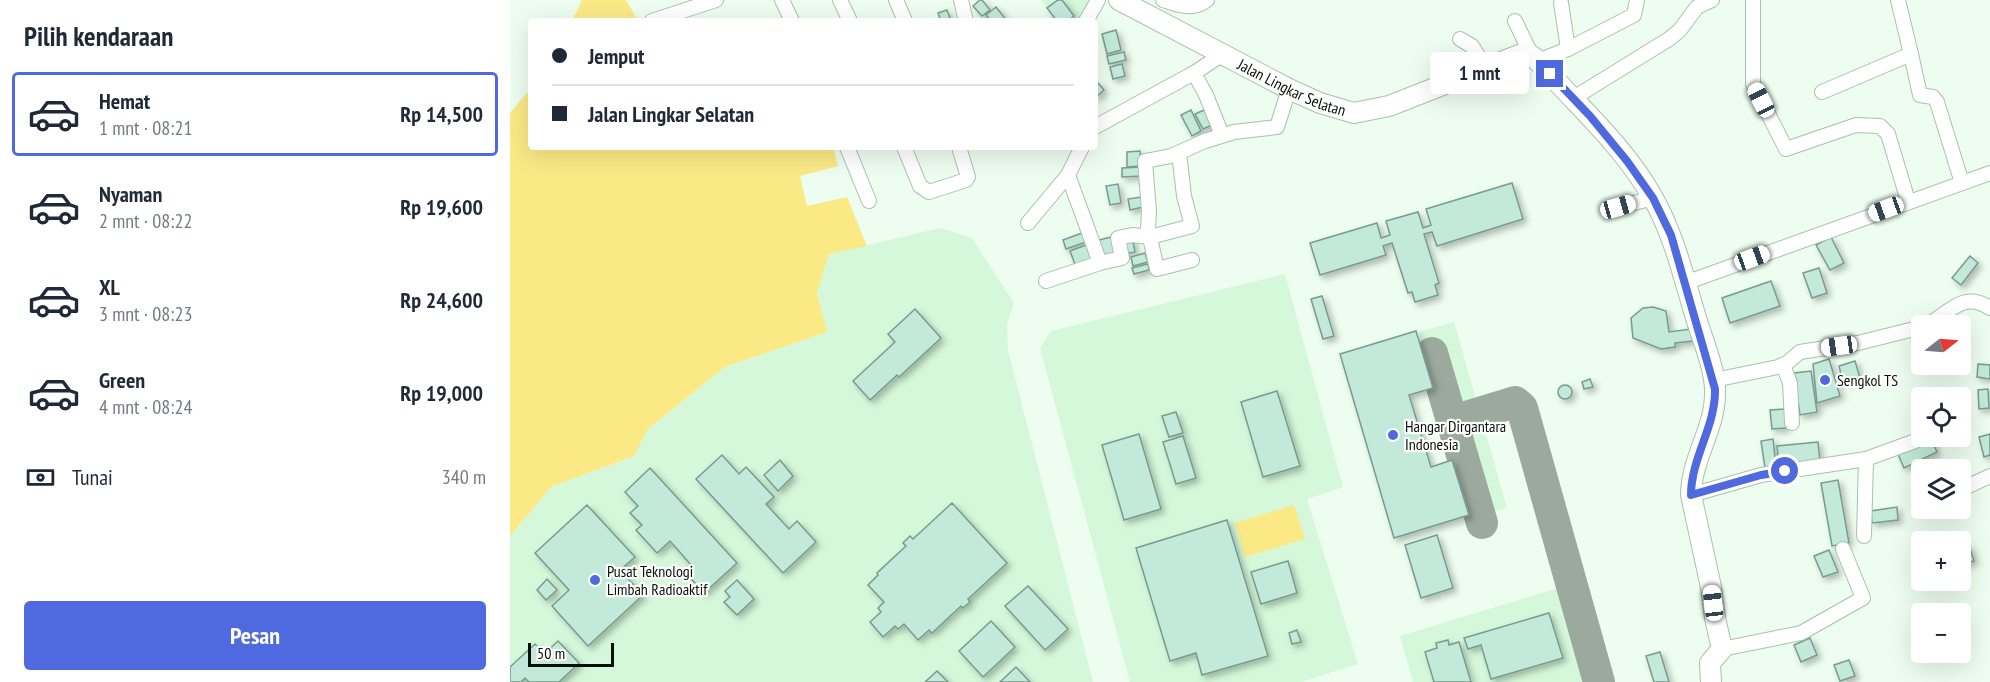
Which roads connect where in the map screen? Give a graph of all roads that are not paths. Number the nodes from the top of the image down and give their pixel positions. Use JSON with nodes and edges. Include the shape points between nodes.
{"nodes":[{"id":1,"x":716,"y":0,"type":"edge"},
{"id":2,"x":783,"y":0,"type":"edge"},
{"id":3,"x":840,"y":0,"type":"edge"},
{"id":4,"x":896,"y":0,"type":"edge"},
{"id":5,"x":961,"y":0,"type":"edge"},
{"id":6,"x":1098,"y":0,"type":"edge"},
{"id":7,"x":1162,"y":0,"type":"edge"},
{"id":8,"x":1207,"y":0,"type":"edge"},
{"id":9,"x":1637,"y":0,"type":"edge"},
{"id":10,"x":1712,"y":0,"type":"edge"},
{"id":11,"x":1753,"y":0,"type":"edge"},
{"id":12,"x":1898,"y":0,"type":"edge"},
{"id":13,"x":1123,"y":1,"type":"edge"},
{"id":14,"x":1561,"y":3,"type":"dead end"},
{"id":15,"x":661,"y":18,"type":"edge"},
{"id":16,"x":791,"y":18,"type":"edge"},
{"id":17,"x":849,"y":18,"type":"edge"},
{"id":18,"x":904,"y":18,"type":"edge"},
{"id":19,"x":965,"y":18,"type":"edge"},
{"id":20,"x":1088,"y":18,"type":"edge"},
{"id":21,"x":1515,"y":21,"type":"dead end"},
{"id":22,"x":1460,"y":39,"type":"dead end"},
{"id":23,"x":1568,"y":49,"type":"junction"},
{"id":24,"x":1223,"y":54,"type":"junction"},
{"id":25,"x":1911,"y":54,"type":"junction"},
{"id":26,"x":1535,"y":59,"type":"junction"},
{"id":27,"x":1485,"y":67,"type":"junction"},
{"id":28,"x":1194,"y":73,"type":"junction"},
{"id":29,"x":1289,"y":89,"type":"junction"},
{"id":30,"x":1822,"y":92,"type":"dead end"},
{"id":31,"x":1572,"y":99,"type":"junction"},
{"id":32,"x":1098,"y":125,"type":"edge"},
{"id":33,"x":1222,"y":135,"type":"junction"},
{"id":34,"x":848,"y":150,"type":"edge"},
{"id":35,"x":905,"y":150,"type":"edge"},
{"id":36,"x":959,"y":150,"type":"edge"},
{"id":37,"x":1080,"y":150,"type":"edge"},
{"id":38,"x":1179,"y":153,"type":"junction"},
{"id":39,"x":1990,"y":173,"type":"edge"},
{"id":40,"x":1068,"y":175,"type":"junction"},
{"id":41,"x":1962,"y":183,"type":"junction"},
{"id":42,"x":1653,"y":198,"type":"junction"},
{"id":43,"x":869,"y":201,"type":"dead end"},
{"id":44,"x":1908,"y":201,"type":"junction"},
{"id":45,"x":1618,"y":207,"type":"dead end"},
{"id":46,"x":1028,"y":223,"type":"dead end"},
{"id":47,"x":1150,"y":237,"type":"junction"},
{"id":48,"x":1192,"y":260,"type":"dead end"},
{"id":49,"x":1100,"y":263,"type":"junction"},
{"id":50,"x":1046,"y":281,"type":"dead end"},
{"id":51,"x":1685,"y":283,"type":"junction"},
{"id":52,"x":1990,"y":308,"type":"edge"},
{"id":53,"x":1941,"y":315,"type":"edge"},
{"id":54,"x":1911,"y":329,"type":"edge"},
{"id":55,"x":1783,"y":365,"type":"junction"},
{"id":56,"x":1714,"y":380,"type":"junction"},
{"id":57,"x":1792,"y":423,"type":"dead end"},
{"id":58,"x":1911,"y":443,"type":"edge"},
{"id":59,"x":1866,"y":459,"type":"junction"},
{"id":60,"x":1990,"y":476,"type":"edge"},
{"id":61,"x":1971,"y":485,"type":"edge"},
{"id":62,"x":1691,"y":495,"type":"junction"},
{"id":63,"x":1864,"y":536,"type":"dead end"},
{"id":64,"x":1843,"y":549,"type":"dead end"},
{"id":65,"x":1722,"y":650,"type":"junction"},
{"id":66,"x":1711,"y":682,"type":"edge"}],
"edges":[{"from":1,"to":15,"type":"street"},
{"from":2,"to":16,"type":"street"},
{"from":3,"to":17,"type":"street"},
{"from":4,"to":18,"type":"street"},
{"from":5,"to":19,"type":"street"},
{"from":6,"to":20,"type":"street"},
{"from":7,"to":8,"type":"street","via":[[1190,7]]},
{"from":9,"to":23,"type":"street","via":[[1634,15]]},
{"from":10,"to":31,"type":"street","via":[[1697,8],[1669,39]]},
{"from":11,"to":44,"type":"street","via":[[1753,84],[1786,148],[1856,125],[1880,126],[1888,134]]},
{"from":12,"to":25,"type":"street"},
{"from":13,"to":24,"type":"main road","name":"Jalan Lingkar Selatan"},
{"from":14,"to":23,"type":"street"},
{"from":21,"to":26,"type":"street"},
{"from":22,"to":27,"type":"street","via":[[1472,46]]},
{"from":23,"to":26,"type":"street"},
{"from":24,"to":28,"type":"street"},
{"from":24,"to":29,"type":"main road","name":"Jalan Lingkar Selatan"},
{"from":25,"to":30,"type":"street"},
{"from":25,"to":41,"type":"street","via":[[1920,95],[1933,97],[1937,102]]},
{"from":26,"to":27,"type":"main road","name":"Jalan Lingkar Selatan","via":[[1519,55]]},
{"from":26,"to":31,"type":"main road"},
{"from":27,"to":29,"type":"main road","name":"Jalan Lingkar Selatan","via":[[1389,106],[1354,113],[1320,104]]},
{"from":28,"to":32,"type":"street"},
{"from":28,"to":33,"type":"street"},
{"from":29,"to":33,"type":"street","via":[[1277,127]]},
{"from":31,"to":42,"type":"main road","via":[[1627,161]]},
{"from":33,"to":38,"type":"street"},
{"from":34,"to":43,"type":"street"},
{"from":35,"to":36,"type":"street","via":[[920,186],[929,192],[966,180]]},
{"from":37,"to":40,"type":"street"},
{"from":38,"to":47,"type":"street","via":[[1145,161]]},
{"from":38,"to":47,"type":"street","via":[[1192,226]]},
{"from":39,"to":41,"type":"street"},
{"from":40,"to":46,"type":"street"},
{"from":40,"to":49,"type":"street"},
{"from":41,"to":44,"type":"street"},
{"from":42,"to":45,"type":"street"},
{"from":42,"to":51,"type":"main road","via":[[1671,235]]},
{"from":44,"to":51,"type":"street"},
{"from":47,"to":48,"type":"street","via":[[1157,269]]},
{"from":47,"to":49,"type":"street","via":[[1118,238],[1122,258]]},
{"from":49,"to":50,"type":"street"},
{"from":51,"to":56,"type":"main road"},
{"from":52,"to":53,"type":"street","via":[[1965,300]]},
{"from":54,"to":55,"type":"street","via":[[1800,352]]},
{"from":55,"to":56,"type":"street"},
{"from":55,"to":57,"type":"street","via":[[1790,383]]},
{"from":56,"to":62,"type":"main road","via":[[1713,411],[1696,460]]},
{"from":58,"to":59,"type":"street"},
{"from":59,"to":62,"type":"street","via":[[1761,475]]},
{"from":59,"to":63,"type":"street"},
{"from":60,"to":61,"type":"street"},
{"from":62,"to":65,"type":"main road"},
{"from":64,"to":65,"type":"street","via":[[1863,598],[1801,633]]},
{"from":65,"to":66,"type":"main road","via":[[1710,663]]}]}
